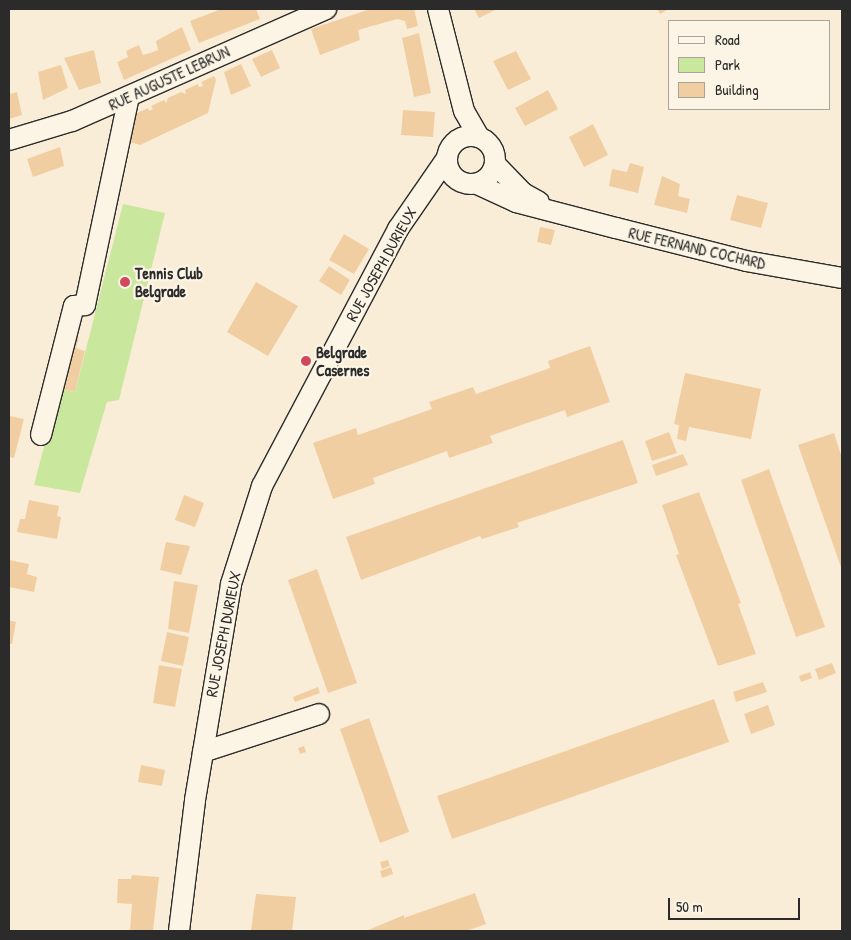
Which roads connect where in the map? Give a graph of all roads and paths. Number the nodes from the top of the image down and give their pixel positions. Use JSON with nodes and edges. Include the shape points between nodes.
{"nodes":[{"id":1,"x":326,"y":9,"type":"edge"},
{"id":2,"x":438,"y":9,"type":"edge"},
{"id":3,"x":129,"y":97,"type":"junction"},
{"id":4,"x":464,"y":110,"type":"junction"},
{"id":5,"x":479,"y":137,"type":"junction"},
{"id":6,"x":458,"y":139,"type":"junction"},
{"id":7,"x":9,"y":140,"type":"edge"},
{"id":8,"x":447,"y":158,"type":"junction"},
{"id":9,"x":494,"y":164,"type":"junction"},
{"id":10,"x":467,"y":182,"type":"junction"},
{"id":11,"x":418,"y":198,"type":"junction"},
{"id":12,"x":554,"y":210,"type":"junction"},
{"id":13,"x":842,"y":278,"type":"edge"},
{"id":14,"x":41,"y":435,"type":"dead end"},
{"id":15,"x":319,"y":714,"type":"dead end"},
{"id":16,"x":203,"y":752,"type":"junction"},
{"id":17,"x":179,"y":931,"type":"edge"}],
"edges":[{"from":1,"to":3,"type":"street","name":"RUE AUGUSTE LEBRUN"},
{"from":2,"to":4,"type":"street"},
{"from":3,"to":7,"type":"street","name":"RUE AUGUSTE LEBRUN","via":[[72,121]]},
{"from":3,"to":14,"type":"street","via":[[85,305],[74,306]]},
{"from":4,"to":5,"type":"street"},
{"from":4,"to":6,"type":"street"},
{"from":5,"to":6,"type":"street"},
{"from":5,"to":9,"type":"street","via":[[491,148]]},
{"from":6,"to":8,"type":"street"},
{"from":8,"to":10,"type":"street","via":[[449,170]]},
{"from":8,"to":11,"type":"street","name":"RUE JOSEPH DURIEUX"},
{"from":9,"to":10,"type":"street","via":[[486,178]]},
{"from":9,"to":12,"type":"street","name":"RUE FERNAND COCHARD","via":[[523,193]]},
{"from":10,"to":11,"type":"street","name":"RUE JOSEPH DURIEUX"},
{"from":10,"to":12,"type":"street","name":"RUE FERNAND COCHARD","via":[[516,202]]},
{"from":11,"to":16,"type":"street","name":"RUE JOSEPH DURIEUX","via":[[262,486],[230,584]]},
{"from":12,"to":13,"type":"street","name":"RUE FERNAND COCHARD","via":[[746,261]]},
{"from":15,"to":16,"type":"street"},
{"from":16,"to":17,"type":"street","name":"RUE JOSEPH DURIEUX"}]}
